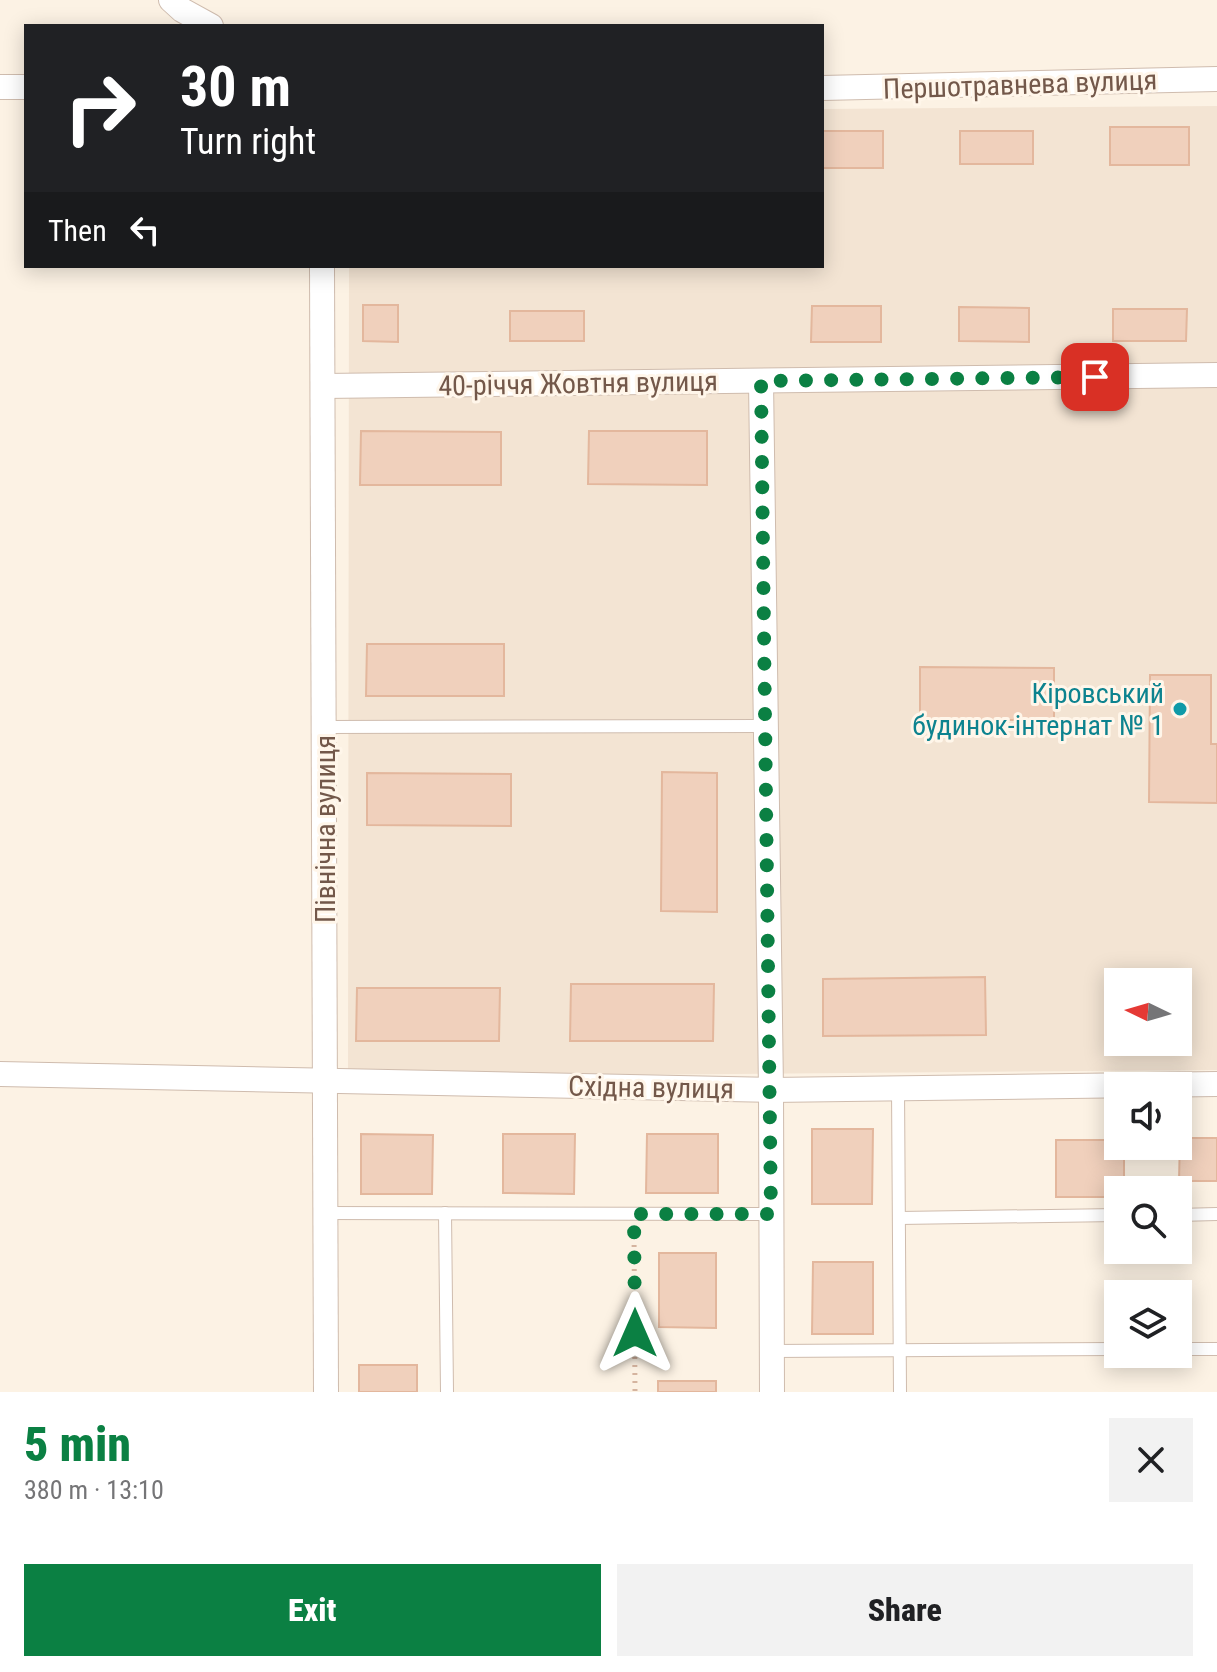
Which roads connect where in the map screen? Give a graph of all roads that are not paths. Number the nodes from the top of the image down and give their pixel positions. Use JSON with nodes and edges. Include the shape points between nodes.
{"nodes":[{"id":1,"x":171,"y":0,"type":"edge"},
{"id":2,"x":207,"y":24,"type":"edge"},
{"id":3,"x":1217,"y":79,"type":"edge"},
{"id":4,"x":0,"y":87,"type":"edge"},
{"id":5,"x":24,"y":87,"type":"edge"},
{"id":6,"x":824,"y":88,"type":"edge"},
{"id":7,"x":322,"y":268,"type":"edge"},
{"id":8,"x":1217,"y":375,"type":"edge"},
{"id":9,"x":761,"y":381,"type":"junction"},
{"id":10,"x":323,"y":386,"type":"junction"},
{"id":11,"x":766,"y":726,"type":"junction"},
{"id":12,"x":325,"y":727,"type":"junction"},
{"id":13,"x":0,"y":1074,"type":"edge"},
{"id":14,"x":326,"y":1080,"type":"junction"},
{"id":15,"x":1217,"y":1084,"type":"edge"},
{"id":16,"x":898,"y":1088,"type":"junction"},
{"id":17,"x":771,"y":1090,"type":"junction"},
{"id":18,"x":325,"y":1213,"type":"junction"},
{"id":19,"x":445,"y":1213,"type":"junction"},
{"id":20,"x":771,"y":1214,"type":"junction"},
{"id":21,"x":1217,"y":1214,"type":"edge"},
{"id":22,"x":1104,"y":1215,"type":"edge"},
{"id":23,"x":1192,"y":1215,"type":"edge"},
{"id":24,"x":899,"y":1218,"type":"junction"},
{"id":25,"x":1104,"y":1349,"type":"edge"},
{"id":26,"x":1192,"y":1349,"type":"edge"},
{"id":27,"x":1217,"y":1349,"type":"edge"},
{"id":28,"x":899,"y":1350,"type":"junction"},
{"id":29,"x":772,"y":1351,"type":"junction"},
{"id":30,"x":326,"y":1392,"type":"edge"},
{"id":31,"x":447,"y":1392,"type":"edge"},
{"id":32,"x":772,"y":1392,"type":"edge"},
{"id":33,"x":900,"y":1392,"type":"edge"}],
"edges":[{"from":1,"to":2,"type":"street"},
{"from":3,"to":6,"type":"street","name":"Першотравнева вулиця"},
{"from":4,"to":5,"type":"street"},
{"from":7,"to":10,"type":"street","name":"Північна вулиця"},
{"from":8,"to":9,"type":"street","name":"40-річчя Жовтня вулиця"},
{"from":9,"to":10,"type":"street","name":"40-річчя Жовтня вулиця"},
{"from":9,"to":11,"type":"street"},
{"from":10,"to":12,"type":"street","name":"Північна вулиця"},
{"from":11,"to":12,"type":"lane"},
{"from":11,"to":17,"type":"street"},
{"from":12,"to":14,"type":"street","name":"Північна вулиця"},
{"from":13,"to":14,"type":"street","name":"Східна вулиця"},
{"from":14,"to":17,"type":"street","name":"Східна вулиця"},
{"from":14,"to":18,"type":"street","name":"Північна вулиця"},
{"from":15,"to":16,"type":"street","name":"Східна вулиця"},
{"from":16,"to":17,"type":"street","name":"Східна вулиця"},
{"from":16,"to":24,"type":"lane"},
{"from":17,"to":20,"type":"street"},
{"from":18,"to":19,"type":"lane"},
{"from":18,"to":30,"type":"street","name":"Північна вулиця"},
{"from":19,"to":20,"type":"lane"},
{"from":19,"to":31,"type":"lane"},
{"from":20,"to":29,"type":"street"},
{"from":21,"to":23,"type":"lane"},
{"from":22,"to":24,"type":"lane"},
{"from":24,"to":28,"type":"lane"},
{"from":25,"to":28,"type":"lane"},
{"from":26,"to":27,"type":"lane"},
{"from":28,"to":29,"type":"lane"},
{"from":28,"to":33,"type":"lane"},
{"from":29,"to":32,"type":"street"}]}
